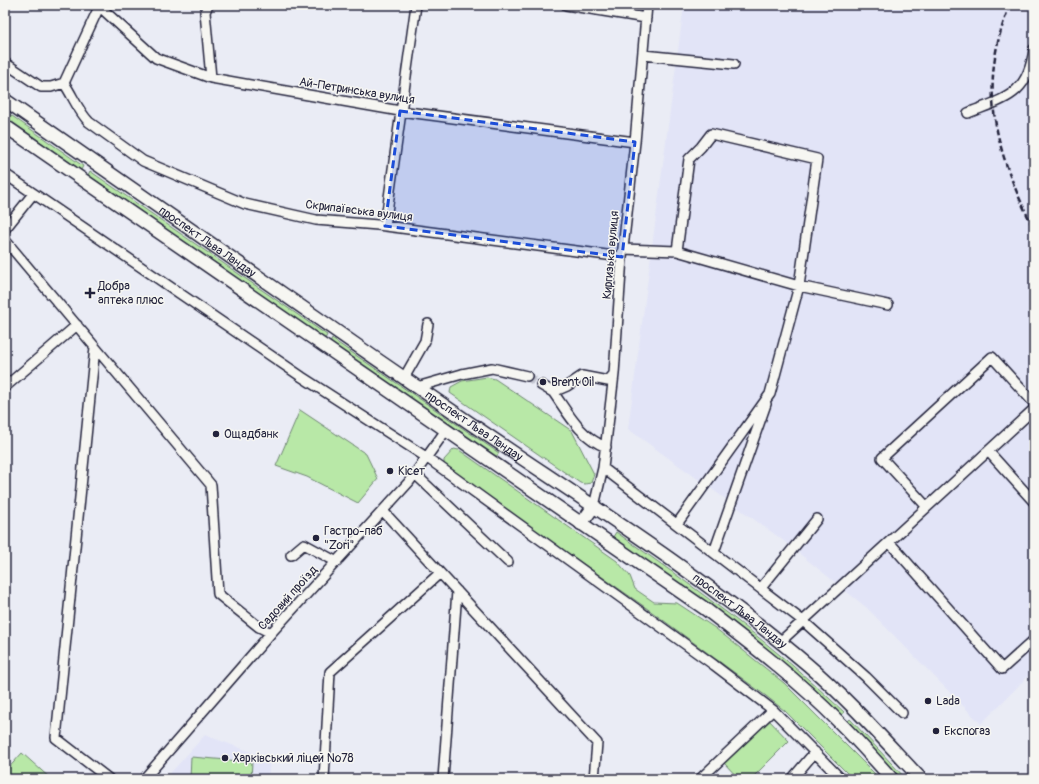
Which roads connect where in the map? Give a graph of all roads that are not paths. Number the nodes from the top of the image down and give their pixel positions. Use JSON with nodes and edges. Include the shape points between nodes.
{"nodes":[{"id":1,"x":100,"y":5,"type":"edge"},
{"id":2,"x":208,"y":5,"type":"edge"},
{"id":3,"x":416,"y":5,"type":"edge"},
{"id":4,"x":566,"y":5,"type":"edge"},
{"id":5,"x":647,"y":5,"type":"edge"},
{"id":6,"x":646,"y":18,"type":"junction"},
{"id":7,"x":1034,"y":49,"type":"edge"},
{"id":8,"x":643,"y":55,"type":"junction"},
{"id":9,"x":5,"y":63,"type":"edge"},
{"id":10,"x":734,"y":64,"type":"dead end"},
{"id":11,"x":211,"y":78,"type":"junction"},
{"id":12,"x":64,"y":83,"type":"junction"},
{"id":13,"x":5,"y":100,"type":"edge"},
{"id":14,"x":400,"y":111,"type":"junction"},
{"id":15,"x":968,"y":113,"type":"dead end"},
{"id":16,"x":5,"y":126,"type":"edge"},
{"id":17,"x":635,"y":142,"type":"junction"},
{"id":18,"x":5,"y":174,"type":"edge"},
{"id":19,"x":33,"y":194,"type":"junction"},
{"id":20,"x":385,"y":226,"type":"junction"},
{"id":21,"x":5,"y":229,"type":"edge"},
{"id":22,"x":5,"y":240,"type":"edge"},
{"id":23,"x":677,"y":251,"type":"junction"},
{"id":24,"x":622,"y":253,"type":"junction"},
{"id":25,"x":799,"y":286,"type":"junction"},
{"id":26,"x":888,"y":305,"type":"dead end"},
{"id":27,"x":428,"y":324,"type":"dead end"},
{"id":28,"x":77,"y":325,"type":"junction"},
{"id":29,"x":95,"y":347,"type":"junction"},
{"id":30,"x":614,"y":374,"type":"junction"},
{"id":31,"x":527,"y":376,"type":"tunnel mouth"},
{"id":32,"x":404,"y":378,"type":"junction"},
{"id":33,"x":542,"y":385,"type":"tunnel mouth"},
{"id":34,"x":5,"y":387,"type":"edge"},
{"id":35,"x":418,"y":387,"type":"junction"},
{"id":36,"x":553,"y":392,"type":"junction"},
{"id":37,"x":770,"y":394,"type":"junction"},
{"id":38,"x":1034,"y":403,"type":"edge"},
{"id":39,"x":1034,"y":409,"type":"edge"},
{"id":40,"x":446,"y":430,"type":"junction"},
{"id":41,"x":606,"y":447,"type":"junction"},
{"id":42,"x":511,"y":451,"type":"junction"},
{"id":43,"x":988,"y":451,"type":"junction"},
{"id":44,"x":426,"y":457,"type":"junction"},
{"id":45,"x":500,"y":468,"type":"junction"},
{"id":46,"x":603,"y":468,"type":"junction"},
{"id":47,"x":415,"y":474,"type":"junction"},
{"id":48,"x":1034,"y":502,"type":"edge"},
{"id":49,"x":594,"y":506,"type":"junction"},
{"id":50,"x":927,"y":507,"type":"junction"},
{"id":51,"x":383,"y":511,"type":"junction"},
{"id":52,"x":817,"y":519,"type":"dead end"},
{"id":53,"x":582,"y":524,"type":"junction"},
{"id":54,"x":677,"y":524,"type":"junction"},
{"id":55,"x":889,"y":542,"type":"junction"},
{"id":56,"x":714,"y":552,"type":"junction"},
{"id":57,"x":291,"y":555,"type":"dead end"},
{"id":58,"x":337,"y":562,"type":"junction"},
{"id":59,"x":508,"y":562,"type":"dead end"},
{"id":60,"x":440,"y":573,"type":"junction"},
{"id":61,"x":761,"y":588,"type":"junction"},
{"id":62,"x":457,"y":591,"type":"junction"},
{"id":63,"x":803,"y":621,"type":"junction"},
{"id":64,"x":271,"y":633,"type":"junction"},
{"id":65,"x":1034,"y":640,"type":"edge"},
{"id":66,"x":780,"y":642,"type":"junction"},
{"id":67,"x":773,"y":710,"type":"junction"},
{"id":68,"x":902,"y":713,"type":"dead end"},
{"id":69,"x":815,"y":752,"type":"junction"},
{"id":70,"x":832,"y":774,"type":"edge"},
{"id":71,"x":109,"y":779,"type":"edge"},
{"id":72,"x":144,"y":779,"type":"edge"},
{"id":73,"x":324,"y":779,"type":"edge"},
{"id":74,"x":443,"y":779,"type":"edge"},
{"id":75,"x":594,"y":779,"type":"edge"},
{"id":76,"x":700,"y":779,"type":"edge"},
{"id":77,"x":792,"y":779,"type":"edge"},
{"id":78,"x":841,"y":779,"type":"edge"},
{"id":79,"x":892,"y":779,"type":"edge"},
{"id":80,"x":921,"y":779,"type":"edge"}],
"edges":[{"from":1,"to":11,"type":"street","name":"Ай-Петринська вулиця","via":[[156,58]]},
{"from":1,"to":12,"type":"street"},
{"from":2,"to":11,"type":"street","via":[[205,12]]},
{"from":3,"to":14,"type":"street"},
{"from":4,"to":6,"type":"street"},
{"from":5,"to":6,"type":"street","name":"Киргизька вулиця"},
{"from":6,"to":8,"type":"street","name":"Киргизька вулиця"},
{"from":7,"to":15,"type":"street","via":[[1031,69],[1019,88],[1008,97]]},
{"from":8,"to":10,"type":"street"},
{"from":8,"to":17,"type":"street","name":"Киргизька вулиця"},
{"from":9,"to":12,"type":"street","via":[[41,87]]},
{"from":11,"to":14,"type":"street","name":"Ай-Петринська вулиця"},
{"from":12,"to":20,"type":"street","name":"Скрипаївська вулиця","via":[[83,116],[143,161],[245,204],[316,220]]},
{"from":13,"to":32,"type":"main road","name":"проспект Льва Ландау"},
{"from":14,"to":17,"type":"street","name":"Ай-Петринська вулиця"},
{"from":14,"to":20,"type":"street"},
{"from":16,"to":40,"type":"main road","name":"проспект Льва Ландау"},
{"from":17,"to":24,"type":"street","name":"Киргизька вулиця"},
{"from":18,"to":19,"type":"street"},
{"from":19,"to":21,"type":"street"},
{"from":19,"to":44,"type":"street","via":[[302,377]]},
{"from":20,"to":24,"type":"street","name":"Скрипаївська вулиця"},
{"from":22,"to":28,"type":"street"},
{"from":23,"to":24,"type":"street","name":"Скрипаївська вулиця"},
{"from":23,"to":25,"type":"street","name":"Скрипаївська вулиця"},
{"from":23,"to":25,"type":"street","via":[[689,159],[711,134],[817,159]]},
{"from":24,"to":30,"type":"street","name":"Киргизька вулиця"},
{"from":25,"to":26,"type":"street","name":"Скрипаївська вулиця"},
{"from":25,"to":37,"type":"street"},
{"from":27,"to":32,"type":"street","via":[[425,341]]},
{"from":28,"to":29,"type":"street"},
{"from":28,"to":34,"type":"street"},
{"from":29,"to":64,"type":"street","via":[[210,485],[218,594],[259,627]]},
{"from":29,"to":71,"type":"street","via":[[56,738]]},
{"from":30,"to":36,"type":"street","via":[[608,381],[582,376]]},
{"from":30,"to":41,"type":"street","name":"Киргизька вулиця"},
{"from":31,"to":35,"type":"street","via":[[492,368]]},
{"from":32,"to":35,"type":"main road","name":"проспект Льва Ландау"},
{"from":33,"to":36,"type":"street"},
{"from":35,"to":42,"type":"main road","name":"проспект Льва Ландау"},
{"from":36,"to":41,"type":"street","via":[[579,429],[594,442]]},
{"from":37,"to":54,"type":"street"},
{"from":37,"to":56,"type":"street"},
{"from":38,"to":50,"type":"street","via":[[992,357],[882,458]]},
{"from":39,"to":43,"type":"street"},
{"from":40,"to":44,"type":"street","name":"Садовий проїзд"},
{"from":40,"to":45,"type":"main road","name":"проспект Льва Ландау"},
{"from":41,"to":46,"type":"street","name":"Киргизька вулиця"},
{"from":42,"to":45,"type":"main road"},
{"from":42,"to":49,"type":"main road","name":"проспект Льва Ландау"},
{"from":43,"to":48,"type":"street"},
{"from":43,"to":50,"type":"street"},
{"from":44,"to":47,"type":"street","name":"Садовий проїзд"},
{"from":44,"to":67,"type":"street","via":[[719,668]]},
{"from":45,"to":53,"type":"main road","name":"проспект Льва Ландау"},
{"from":46,"to":49,"type":"street","name":"Киргизька вулиця"},
{"from":46,"to":54,"type":"street"},
{"from":47,"to":51,"type":"street","name":"Садовий проїзд"},
{"from":47,"to":59,"type":"street"},
{"from":49,"to":53,"type":"main road"},
{"from":49,"to":66,"type":"main road","name":"проспект Льва Ландау","via":[[718,592]]},
{"from":50,"to":55,"type":"street"},
{"from":51,"to":58,"type":"street","name":"Садовий проїзд"},
{"from":51,"to":60,"type":"street"},
{"from":52,"to":61,"type":"street"},
{"from":53,"to":79,"type":"main road","name":"проспект Льва Ландау","via":[[704,608],[760,651],[835,718]]},
{"from":54,"to":56,"type":"street"},
{"from":55,"to":63,"type":"street"},
{"from":55,"to":65,"type":"street","via":[[1002,669]]},
{"from":56,"to":61,"type":"street"},
{"from":57,"to":58,"type":"street","via":[[304,544]]},
{"from":58,"to":64,"type":"street","name":"Садовий проїзд"},
{"from":60,"to":62,"type":"street"},
{"from":60,"to":73,"type":"street","via":[[330,672]]},
{"from":61,"to":63,"type":"street"},
{"from":62,"to":74,"type":"street"},
{"from":62,"to":75,"type":"street","via":[[597,743]]},
{"from":63,"to":66,"type":"street"},
{"from":63,"to":68,"type":"street"},
{"from":64,"to":72,"type":"street","name":"Садовий проїзд"},
{"from":66,"to":80,"type":"main road","name":"проспект Льва Ландау","via":[[847,701]]},
{"from":67,"to":69,"type":"street"},
{"from":67,"to":76,"type":"street"},
{"from":69,"to":70,"type":"street"},
{"from":69,"to":77,"type":"street"},
{"from":70,"to":78,"type":"street"}]}
